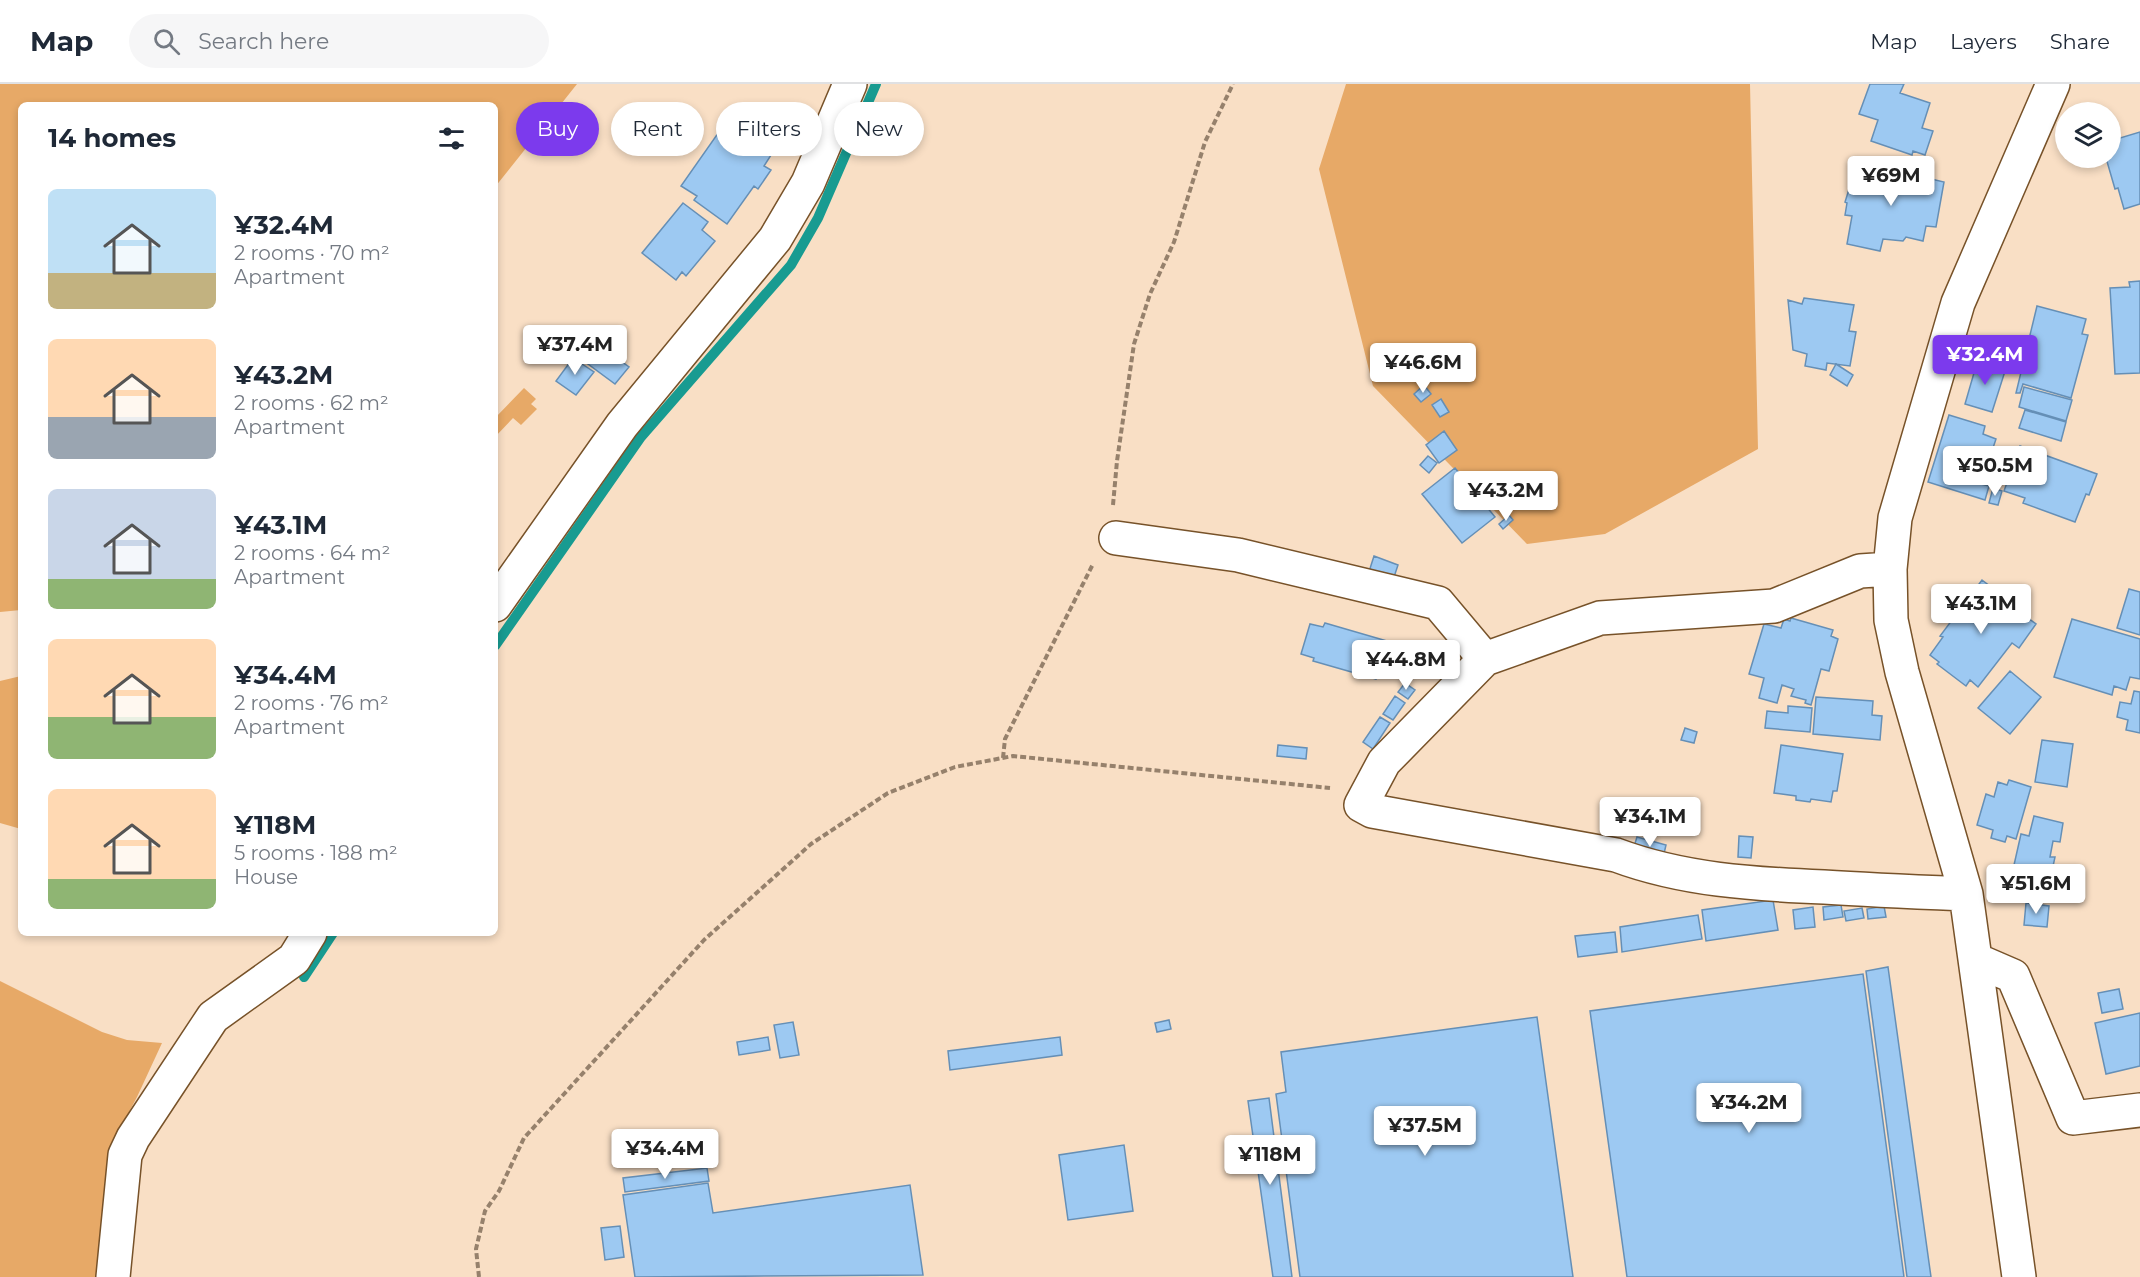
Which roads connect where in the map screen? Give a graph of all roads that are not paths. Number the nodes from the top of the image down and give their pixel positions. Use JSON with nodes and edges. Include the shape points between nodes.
{"nodes":[{"id":1,"x":850,"y":84,"type":"edge"},
{"id":2,"x":2053,"y":84,"type":"edge"},
{"id":3,"x":1116,"y":538,"type":"road end"},
{"id":4,"x":1890,"y":569,"type":"junction"},
{"id":5,"x":498,"y":601,"type":"edge"},
{"id":6,"x":1485,"y":659,"type":"junction"},
{"id":7,"x":1966,"y":894,"type":"junction"},
{"id":8,"x":308,"y":936,"type":"edge"},
{"id":9,"x":1976,"y":960,"type":"junction"},
{"id":10,"x":2140,"y":1110,"type":"edge"},
{"id":11,"x":113,"y":1277,"type":"edge"},
{"id":12,"x":2019,"y":1277,"type":"edge"}],
"edges":[{"from":1,"to":5,"type":"street","via":[[808,183],[775,239],[622,425]]},
{"from":2,"to":4,"type":"street","via":[[1958,303],[1895,518]]},
{"from":3,"to":6,"type":"street","via":[[1238,555],[1438,603]]},
{"from":4,"to":6,"type":"street","via":[[1860,571],[1774,606],[1600,618]]},
{"from":4,"to":7,"type":"street","via":[[1892,620],[1902,672]]},
{"from":6,"to":7,"type":"street","via":[[1384,762],[1361,805],[1371,811],[1616,855],[1642,865],[1708,879]]},
{"from":7,"to":9,"type":"street"},
{"from":8,"to":11,"type":"street","via":[[294,959],[213,1017],[133,1138],[125,1155]]},
{"from":9,"to":10,"type":"street","via":[[2013,976],[2073,1118]]},
{"from":9,"to":12,"type":"street"}]}
